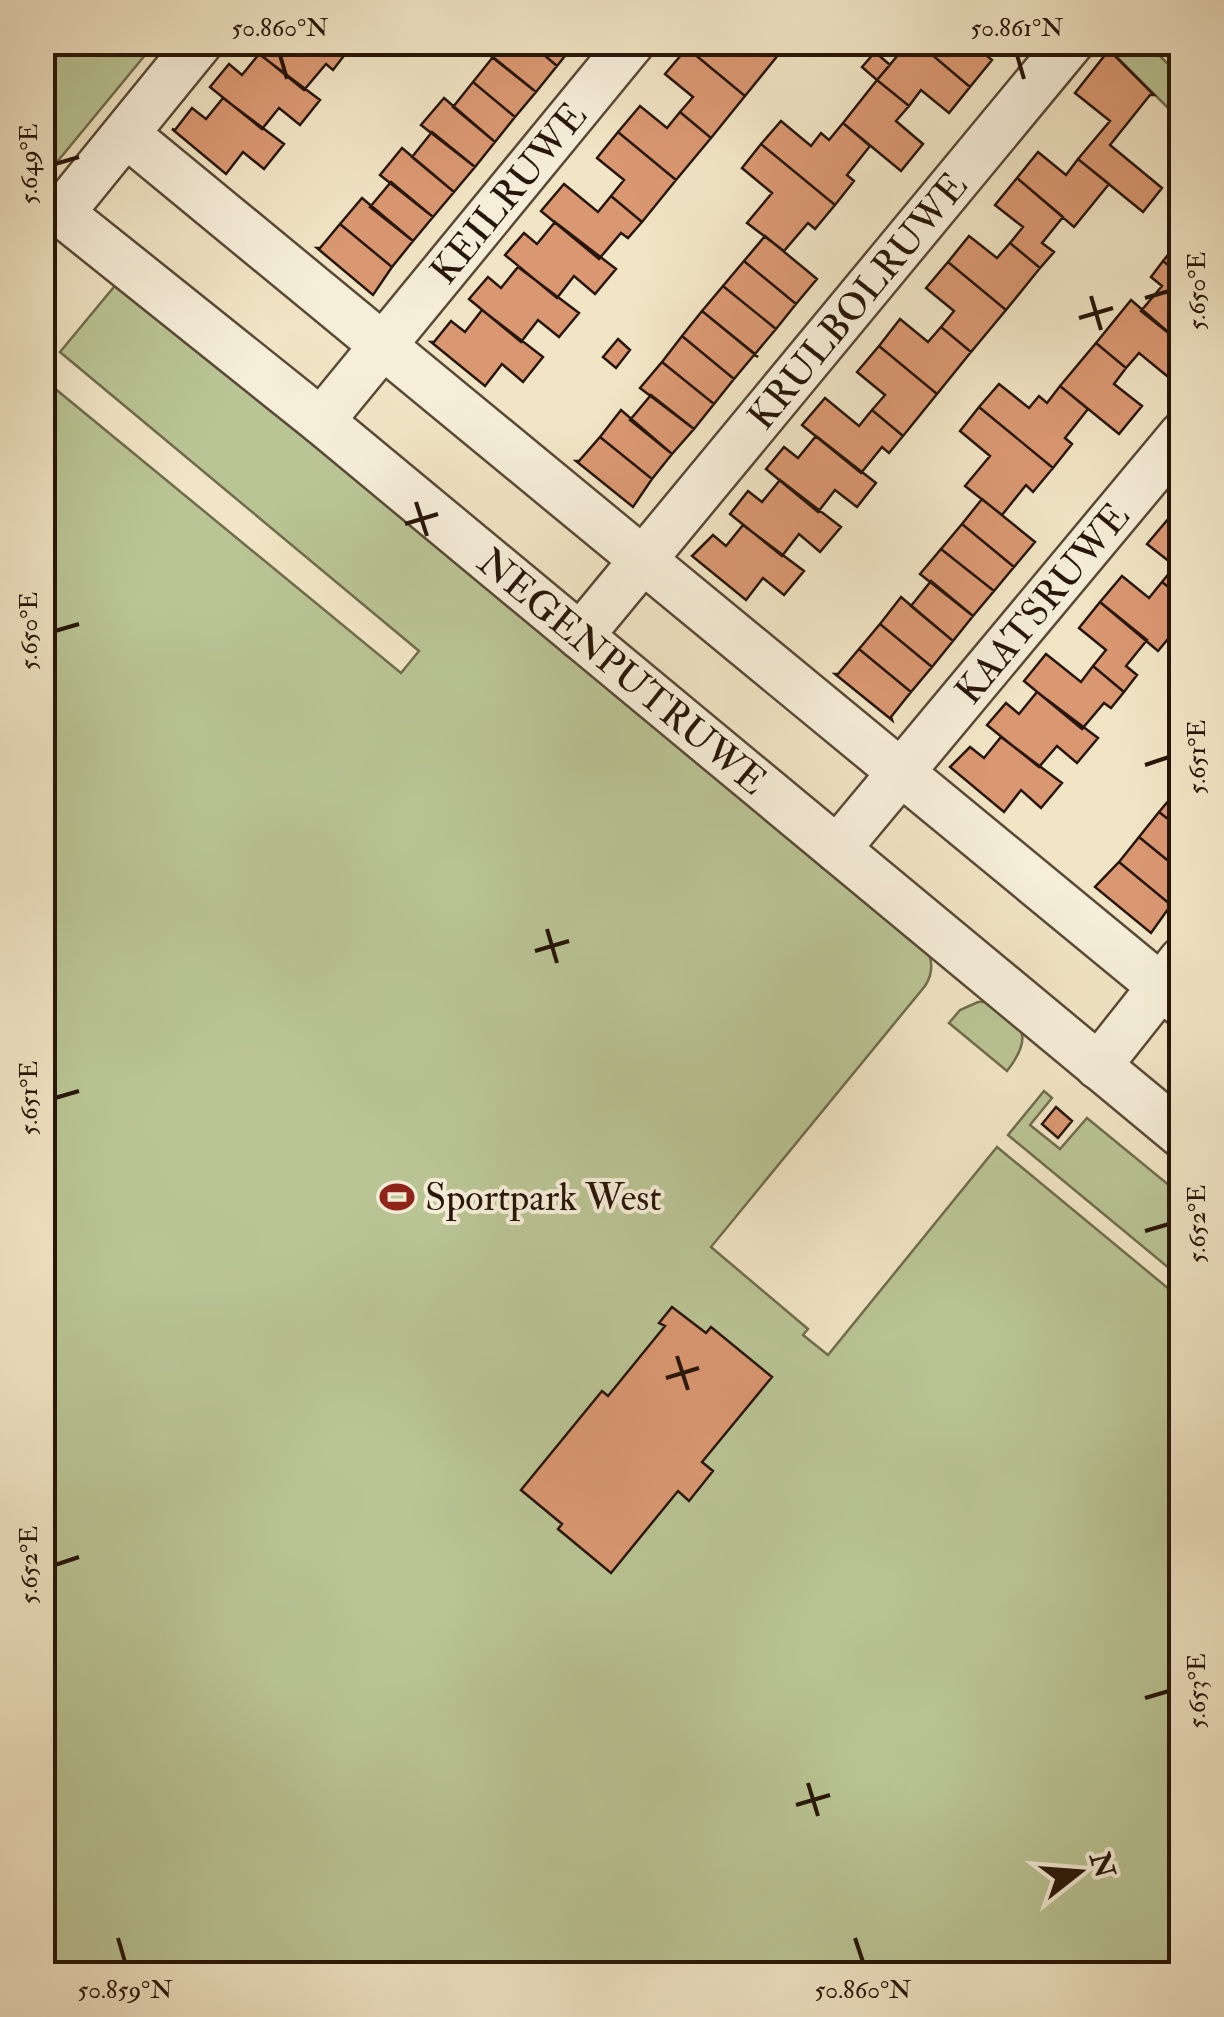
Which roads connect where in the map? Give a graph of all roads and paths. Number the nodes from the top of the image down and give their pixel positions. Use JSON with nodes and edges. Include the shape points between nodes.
{"nodes":[{"id":1,"x":200,"y":42,"type":"edge"},
{"id":2,"x":632,"y":42,"type":"edge"},
{"id":3,"x":1072,"y":42,"type":"edge"},
{"id":4,"x":126,"y":134,"type":"junction"},
{"id":5,"x":383,"y":346,"type":"junction"},
{"id":6,"x":321,"y":422,"type":"junction"},
{"id":7,"x":1182,"y":436,"type":"edge"},
{"id":8,"x":641,"y":558,"type":"junction"},
{"id":9,"x":580,"y":636,"type":"junction"},
{"id":10,"x":901,"y":773,"type":"junction"},
{"id":11,"x":836,"y":849,"type":"junction"},
{"id":12,"x":1174,"y":983,"type":"edge"},
{"id":13,"x":1098,"y":1066,"type":"junction"},
{"id":14,"x":1182,"y":1135,"type":"edge"}],
"edges":[{"from":1,"to":4,"type":"street"},
{"from":2,"to":5,"type":"street","name":"KEILRUWE"},
{"from":3,"to":8,"type":"street","name":"KRULBOLRUWE"},
{"from":4,"to":5,"type":"street"},
{"from":4,"to":6,"type":"street","name":"NEGENPUTRUWE","via":[[61,213]]},
{"from":5,"to":6,"type":"street","name":"KEILRUWE"},
{"from":5,"to":8,"type":"street"},
{"from":6,"to":9,"type":"street","name":"NEGENPUTRUWE"},
{"from":7,"to":10,"type":"street","name":"KAATSRUWE"},
{"from":8,"to":9,"type":"street","name":"KRULBOLRUWE"},
{"from":8,"to":10,"type":"street"},
{"from":9,"to":11,"type":"street","name":"NEGENPUTRUWE"},
{"from":10,"to":11,"type":"street","name":"KAATSRUWE"},
{"from":10,"to":12,"type":"street"},
{"from":11,"to":13,"type":"street","name":"NEGENPUTRUWE"},
{"from":12,"to":13,"type":"street"},
{"from":13,"to":14,"type":"street","name":"NEGENPUTRUWE"}]}
